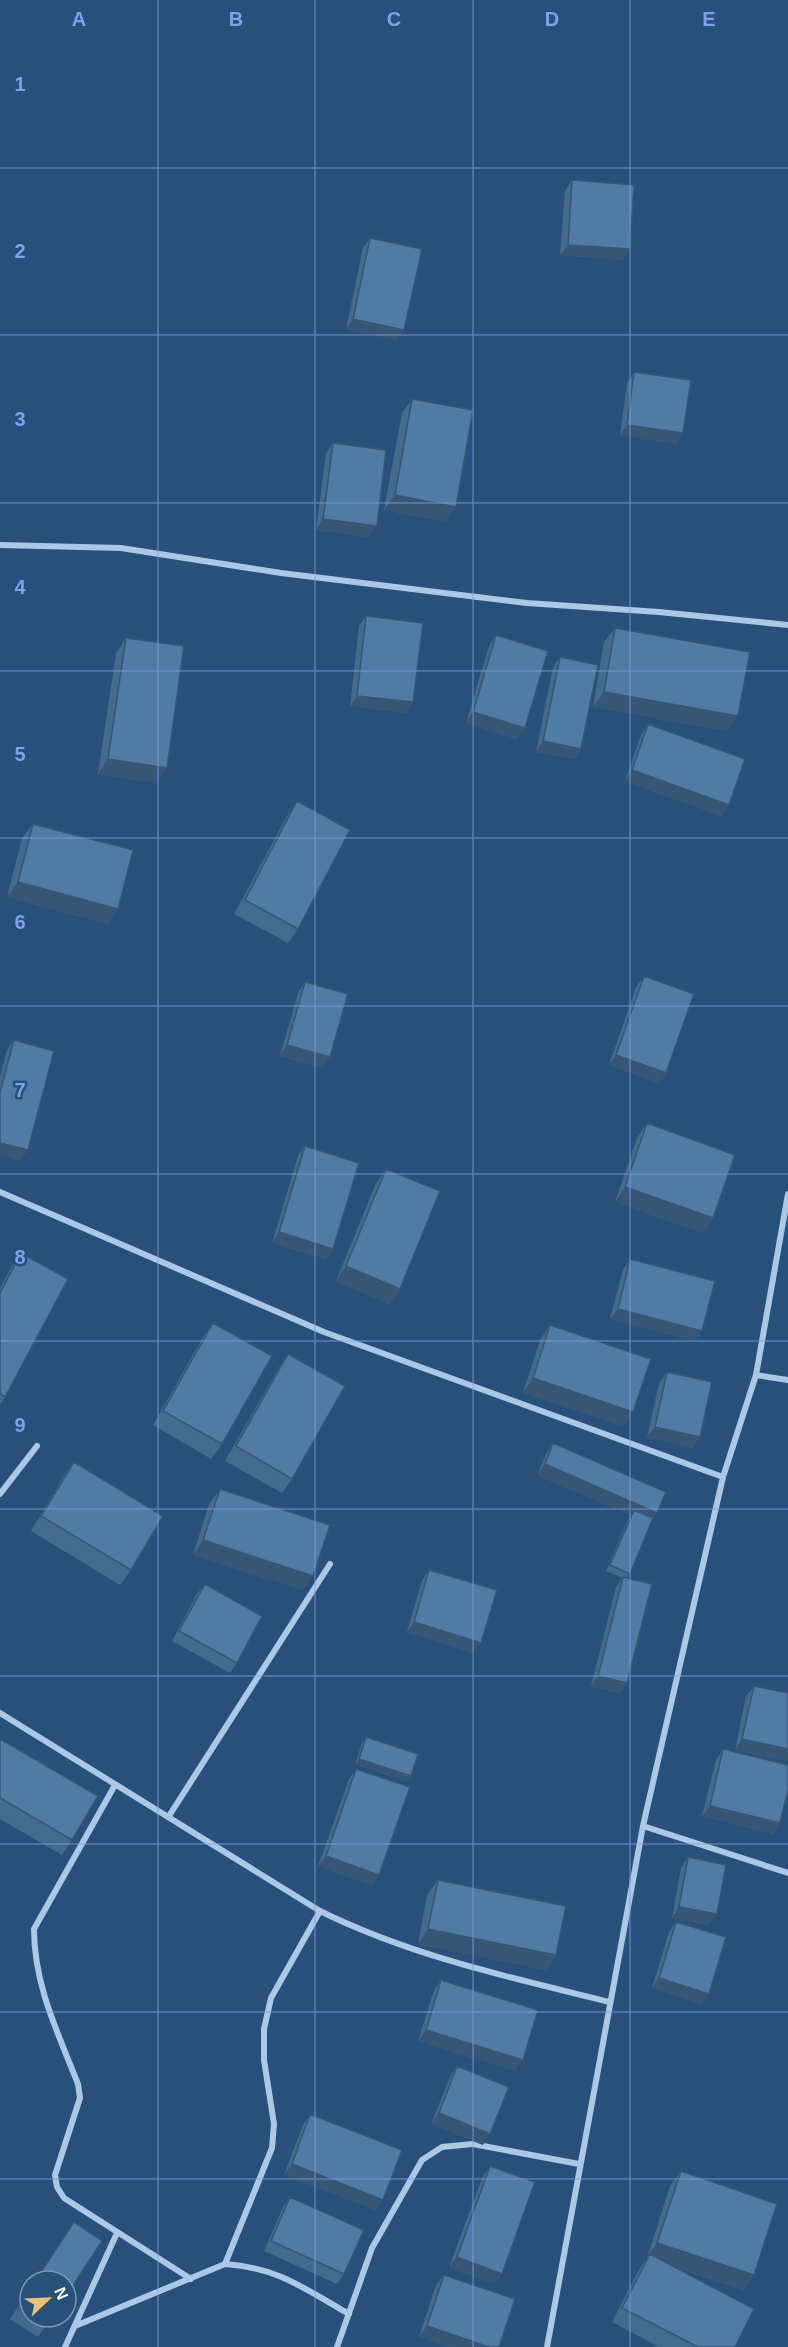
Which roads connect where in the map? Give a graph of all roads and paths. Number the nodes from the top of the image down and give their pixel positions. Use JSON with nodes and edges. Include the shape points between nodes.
{"nodes":[{"id":1,"x":0,"y":546,"type":"edge"},
{"id":2,"x":788,"y":625,"type":"edge"},
{"id":3,"x":0,"y":1192,"type":"edge"},
{"id":4,"x":788,"y":1194,"type":"edge"},
{"id":5,"x":756,"y":1375,"type":"junction"},
{"id":6,"x":788,"y":1380,"type":"edge"},
{"id":7,"x":37,"y":1446,"type":"dead end"},
{"id":8,"x":723,"y":1477,"type":"junction"},
{"id":9,"x":0,"y":1494,"type":"edge"},
{"id":10,"x":330,"y":1564,"type":"dead end"},
{"id":11,"x":0,"y":1713,"type":"edge"},
{"id":12,"x":114,"y":1785,"type":"junction"},
{"id":13,"x":169,"y":1816,"type":"junction"},
{"id":14,"x":643,"y":1826,"type":"junction"},
{"id":15,"x":788,"y":1873,"type":"edge"},
{"id":16,"x":320,"y":1911,"type":"junction"},
{"id":17,"x":610,"y":2002,"type":"junction"},
{"id":18,"x":579,"y":2164,"type":"junction"},
{"id":19,"x":117,"y":2233,"type":"junction"},
{"id":20,"x":225,"y":2264,"type":"junction"},
{"id":21,"x":191,"y":2278,"type":"junction"},
{"id":22,"x":349,"y":2314,"type":"junction"},
{"id":23,"x":78,"y":2319,"type":"edge"},
{"id":24,"x":78,"y":2325,"type":"edge"},
{"id":25,"x":74,"y":2329,"type":"edge"},
{"id":26,"x":65,"y":2347,"type":"edge"},
{"id":27,"x":337,"y":2347,"type":"edge"},
{"id":28,"x":547,"y":2347,"type":"edge"}],
"edges":[{"from":1,"to":2,"type":"street","via":[[121,548],[281,573],[527,603]]},
{"from":3,"to":8,"type":"street","via":[[324,1332]]},
{"from":4,"to":5,"type":"street"},
{"from":5,"to":6,"type":"street"},
{"from":5,"to":8,"type":"street"},
{"from":7,"to":9,"type":"street"},
{"from":8,"to":14,"type":"street"},
{"from":10,"to":13,"type":"street"},
{"from":11,"to":12,"type":"street"},
{"from":12,"to":13,"type":"street"},
{"from":12,"to":19,"type":"street","via":[[34,1929],[34,1956],[40,1989],[80,2098],[55,2175],[57,2187],[64,2198]]},
{"from":13,"to":16,"type":"street"},
{"from":14,"to":15,"type":"street"},
{"from":14,"to":17,"type":"street"},
{"from":16,"to":17,"type":"street","via":[[464,1966]]},
{"from":16,"to":20,"type":"street","via":[[271,1998],[264,2060],[274,2124],[272,2148]]},
{"from":17,"to":18,"type":"street"},
{"from":18,"to":22,"type":"street","via":[[473,2144],[442,2147],[422,2160],[372,2248]]},
{"from":18,"to":28,"type":"street"},
{"from":19,"to":21,"type":"street"},
{"from":19,"to":23,"type":"street"},
{"from":20,"to":21,"type":"street"},
{"from":20,"to":22,"type":"street","via":[[278,2273]]},
{"from":21,"to":24,"type":"street"},
{"from":22,"to":27,"type":"street"},
{"from":25,"to":26,"type":"street"}]}
